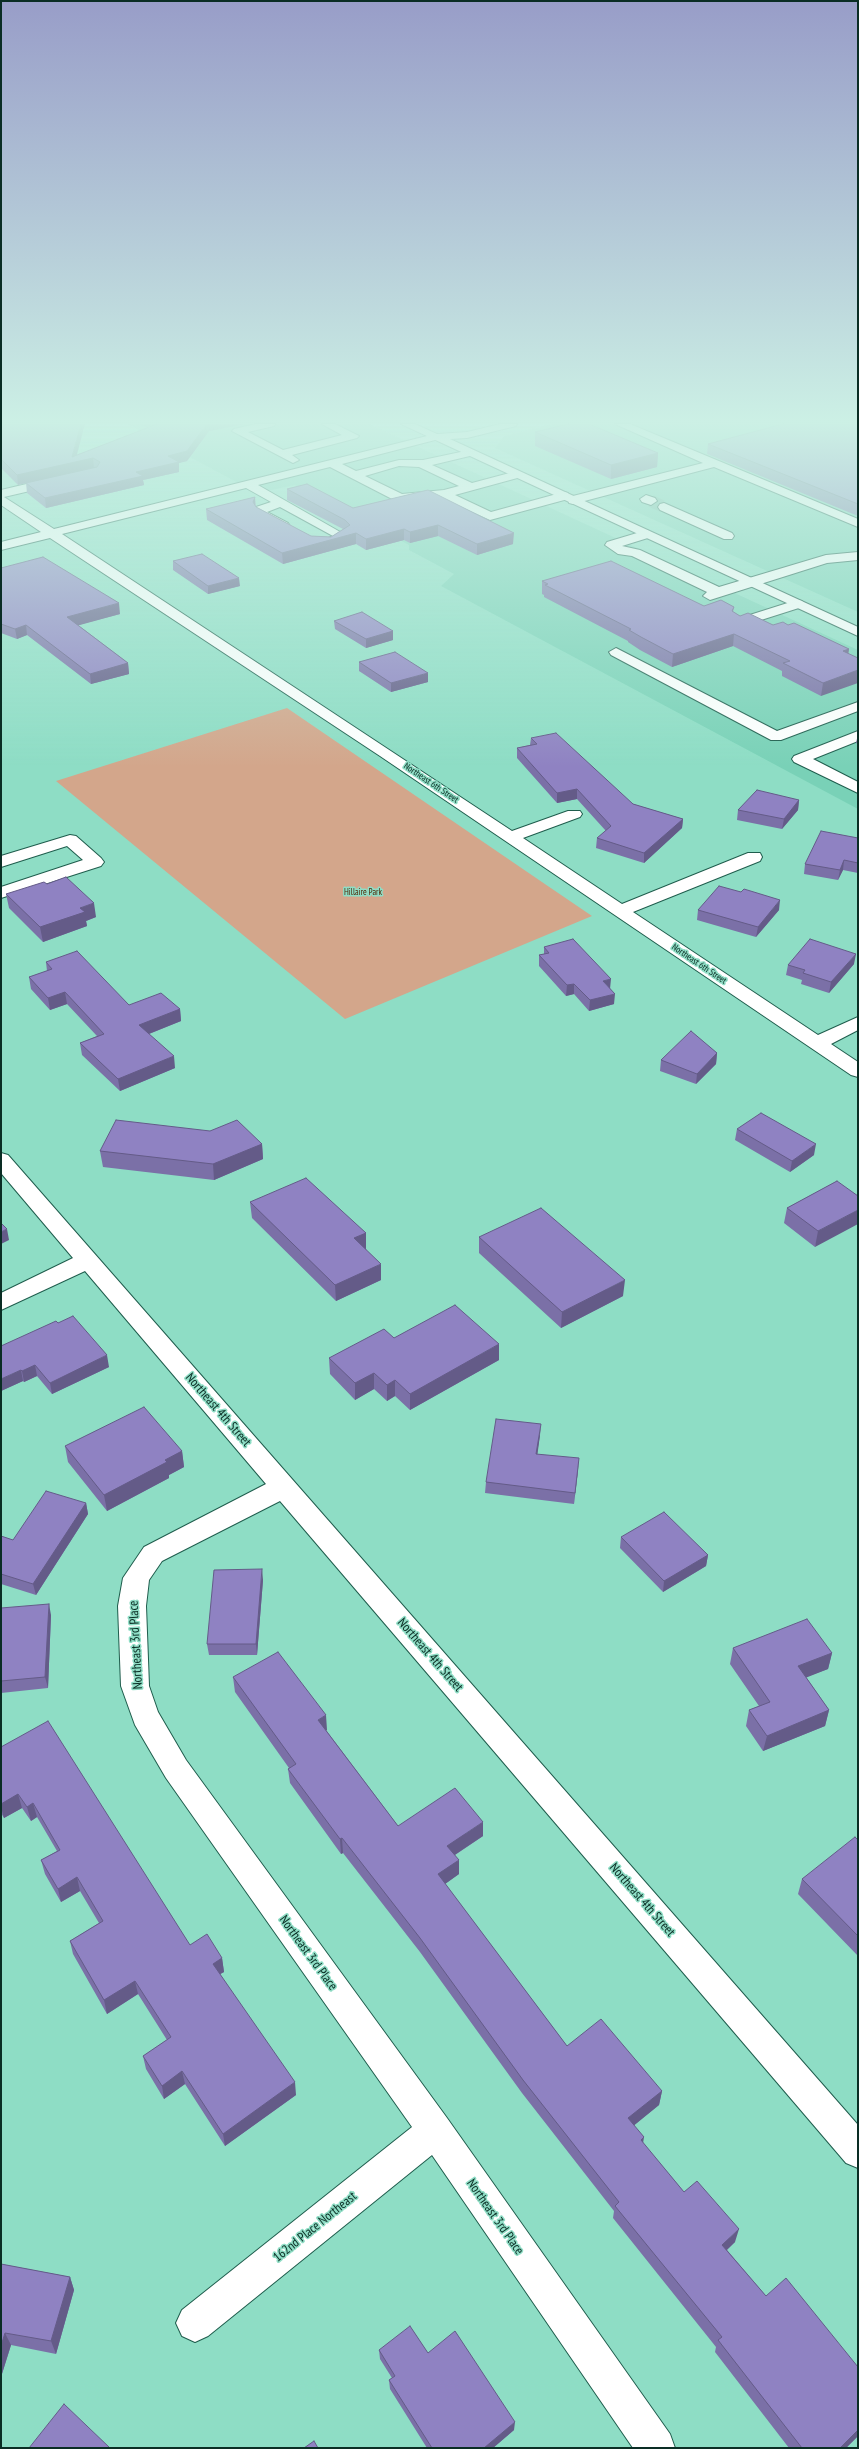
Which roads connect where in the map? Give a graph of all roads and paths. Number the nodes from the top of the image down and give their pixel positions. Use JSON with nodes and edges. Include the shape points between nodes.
{"nodes":[{"id":1,"x":31,"y":538,"type":"edge"},
{"id":2,"x":60,"y":538,"type":"edge"},
{"id":3,"x":339,"y":538,"type":"edge"},
{"id":4,"x":633,"y":538,"type":"edge"},
{"id":5,"x":656,"y":538,"type":"edge"},
{"id":6,"x":309,"y":539,"type":"edge"},
{"id":7,"x":1,"y":546,"type":"edge"},
{"id":8,"x":858,"y":556,"type":"edge"},
{"id":9,"x":752,"y":582,"type":"junction"},
{"id":10,"x":797,"y":604,"type":"junction"},
{"id":11,"x":739,"y":623,"type":"edge"},
{"id":12,"x":856,"y":629,"type":"edge"},
{"id":13,"x":616,"y":652,"type":"dead end"},
{"id":14,"x":858,"y":706,"type":"edge"},
{"id":15,"x":858,"y":736,"type":"edge"},
{"id":16,"x":858,"y":788,"type":"edge"},
{"id":17,"x":574,"y":814,"type":"dead end"},
{"id":18,"x":511,"y":837,"type":"junction"},
{"id":19,"x":754,"y":857,"type":"dead end"},
{"id":20,"x":1,"y":862,"type":"edge"},
{"id":21,"x":1,"y":893,"type":"edge"},
{"id":22,"x":620,"y":911,"type":"junction"},
{"id":23,"x":858,"y":1023,"type":"edge"},
{"id":24,"x":817,"y":1044,"type":"junction"},
{"id":25,"x":858,"y":1071,"type":"edge"},
{"id":26,"x":1,"y":1160,"type":"edge"},
{"id":27,"x":87,"y":1261,"type":"junction"},
{"id":28,"x":1,"y":1302,"type":"edge"},
{"id":29,"x":284,"y":1487,"type":"junction"},
{"id":30,"x":435,"y":2130,"type":"junction"},
{"id":31,"x":858,"y":2151,"type":"edge"},
{"id":32,"x":195,"y":2323,"type":"dead end"},
{"id":33,"x":656,"y":2448,"type":"edge"}],
"edges":[{"from":1,"to":7,"type":"street"},
{"from":2,"to":18,"type":"street","name":"Northeast 6th Street"},
{"from":3,"to":6,"type":"street","via":[[322,544]]},
{"from":4,"to":9,"type":"street","via":[[611,545],[635,553],[714,594]]},
{"from":5,"to":9,"type":"street"},
{"from":8,"to":9,"type":"street","via":[[826,559]]},
{"from":9,"to":10,"type":"street"},
{"from":10,"to":11,"type":"street"},
{"from":10,"to":12,"type":"street"},
{"from":13,"to":14,"type":"street","via":[[776,737]]},
{"from":15,"to":16,"type":"street","via":[[800,759]]},
{"from":17,"to":18,"type":"street"},
{"from":18,"to":22,"type":"street","name":"Northeast 6th Street"},
{"from":19,"to":22,"type":"street"},
{"from":20,"to":21,"type":"street","via":[[70,840],[95,862]]},
{"from":22,"to":24,"type":"street","name":"Northeast 6th Street"},
{"from":23,"to":24,"type":"street"},
{"from":24,"to":25,"type":"street","name":"Northeast 6th Street"},
{"from":26,"to":27,"type":"street","name":"Northeast 4th Street"},
{"from":27,"to":28,"type":"street"},
{"from":27,"to":29,"type":"street","name":"Northeast 4th Street"},
{"from":29,"to":30,"type":"street","name":"Northeast 3rd Place","via":[[153,1554],[136,1578],[132,1606],[135,1686],[145,1716],[176,1769]]},
{"from":29,"to":31,"type":"street","name":"Northeast 4th Street"},
{"from":30,"to":32,"type":"street","name":"162nd Place Northeast"},
{"from":30,"to":33,"type":"street","name":"Northeast 3rd Place"}]}
